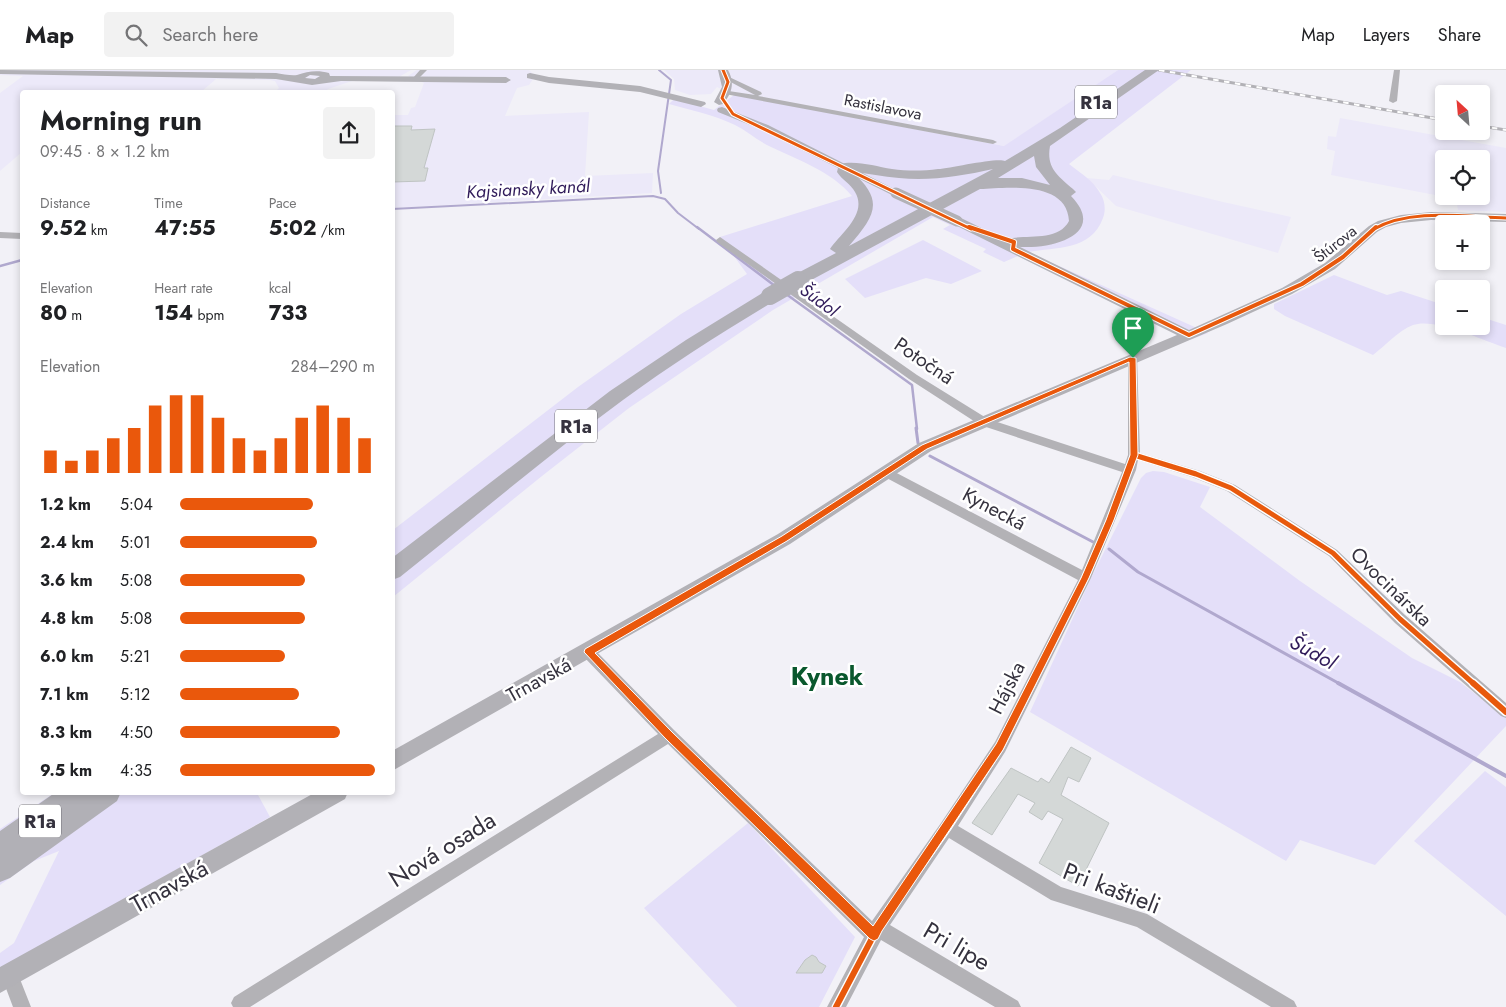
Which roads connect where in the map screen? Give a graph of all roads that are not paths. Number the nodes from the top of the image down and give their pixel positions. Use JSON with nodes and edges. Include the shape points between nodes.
{"nodes":[{"id":1,"x":424,"y":70,"type":"edge"},
{"id":2,"x":1397,"y":70,"type":"edge"},
{"id":3,"x":0,"y":71,"type":"edge"},
{"id":4,"x":1144,"y":72,"type":"edge"},
{"id":5,"x":725,"y":74,"type":"edge"},
{"id":6,"x":518,"y":78,"type":"junction"},
{"id":7,"x":415,"y":79,"type":"junction"},
{"id":8,"x":669,"y":96,"type":"junction"},
{"id":9,"x":767,"y":99,"type":"junction"},
{"id":10,"x":1393,"y":101,"type":"dead end"},
{"id":11,"x":717,"y":105,"type":"junction"},
{"id":12,"x":993,"y":142,"type":"dead end"},
{"id":13,"x":1043,"y":145,"type":"junction"},
{"id":14,"x":1002,"y":162,"type":"junction"},
{"id":15,"x":844,"y":167,"type":"junction"},
{"id":16,"x":973,"y":187,"type":"junction"},
{"id":17,"x":1506,"y":218,"type":"edge"},
{"id":18,"x":0,"y":235,"type":"edge"},
{"id":19,"x":20,"y":236,"type":"edge"},
{"id":20,"x":720,"y":240,"type":"dead end"},
{"id":21,"x":1013,"y":245,"type":"junction"},
{"id":22,"x":838,"y":249,"type":"junction"},
{"id":23,"x":794,"y":278,"type":"junction"},
{"id":24,"x":767,"y":293,"type":"junction"},
{"id":25,"x":1189,"y":335,"type":"junction"},
{"id":26,"x":1133,"y":358,"type":"junction"},
{"id":27,"x":984,"y":422,"type":"junction"},
{"id":28,"x":1134,"y":455,"type":"junction"},
{"id":29,"x":1130,"y":470,"type":"junction"},
{"id":30,"x":885,"y":472,"type":"junction"},
{"id":31,"x":395,"y":552,"type":"edge"},
{"id":32,"x":395,"y":569,"type":"edge"},
{"id":33,"x":1085,"y":578,"type":"junction"},
{"id":34,"x":588,"y":652,"type":"junction"},
{"id":35,"x":1506,"y":712,"type":"edge"},
{"id":36,"x":669,"y":735,"type":"junction"},
{"id":37,"x":395,"y":760,"type":"edge"},
{"id":38,"x":76,"y":795,"type":"edge"},
{"id":39,"x":103,"y":795,"type":"edge"},
{"id":40,"x":332,"y":795,"type":"edge"},
{"id":41,"x":947,"y":828,"type":"junction"},
{"id":42,"x":0,"y":848,"type":"edge"},
{"id":43,"x":0,"y":868,"type":"edge"},
{"id":44,"x":876,"y":931,"type":"junction"},
{"id":45,"x":5,"y":978,"type":"edge"},
{"id":46,"x":240,"y":1003,"type":"dead end"},
{"id":47,"x":22,"y":1007,"type":"edge"},
{"id":48,"x":836,"y":1007,"type":"edge"},
{"id":49,"x":1012,"y":1007,"type":"edge"},
{"id":50,"x":1288,"y":1007,"type":"edge"}],
"edges":[{"from":1,"to":7,"type":"street"},
{"from":2,"to":10,"type":"street"},
{"from":3,"to":7,"type":"street","via":[[301,76],[306,83],[324,77]]},
{"from":4,"to":13,"type":"highway","number":"R1a"},
{"from":4,"to":14,"type":"highway","number":"R1a"},
{"from":5,"to":9,"type":"street","name":"Rastislavova"},
{"from":5,"to":11,"type":"street"},
{"from":6,"to":7,"type":"street","via":[[478,81]]},
{"from":6,"to":8,"type":"street"},
{"from":6,"to":8,"type":"street","via":[[584,82]]},
{"from":8,"to":11,"type":"street"},
{"from":9,"to":11,"type":"street","name":"Rastislavova"},
{"from":9,"to":12,"type":"street","name":"Rastislavova"},
{"from":11,"to":15,"type":"street"},
{"from":13,"to":16,"type":"highway","number":"R1a"},
{"from":13,"to":21,"type":"highway","via":[[1042,167],[1077,202],[1082,222],[1076,231],[1054,242]]},
{"from":14,"to":15,"type":"highway","via":[[930,175]]},
{"from":14,"to":22,"type":"highway","number":"R1a"},
{"from":15,"to":21,"type":"street","bridge":true,"via":[[972,229]]},
{"from":15,"to":22,"type":"highway","via":[[844,172],[866,194],[867,206],[861,220]]},
{"from":16,"to":21,"type":"highway","via":[[1009,181],[1029,183],[1062,195],[1076,209],[1077,221],[1065,234]]},
{"from":16,"to":23,"type":"highway","number":"R1a"},
{"from":17,"to":25,"type":"street","name":"Štúrova","via":[[1431,216],[1382,224],[1343,257],[1302,284]]},
{"from":18,"to":19,"type":"street"},
{"from":20,"to":27,"type":"street","name":"Potočná","via":[[912,377]]},
{"from":21,"to":25,"type":"street"},
{"from":22,"to":23,"type":"highway","number":"R1a"},
{"from":23,"to":24,"type":"highway","number":"R1a","bridge":true},
{"from":24,"to":31,"type":"highway","number":"R1a","via":[[704,324],[563,420]]},
{"from":24,"to":32,"type":"highway","number":"R1a","via":[[618,394]]},
{"from":25,"to":26,"type":"street","name":"Trnavská"},
{"from":26,"to":27,"type":"street","name":"Trnavská"},
{"from":26,"to":28,"type":"street","name":"Hájska"},
{"from":27,"to":29,"type":"street","name":"Potočná"},
{"from":27,"to":30,"type":"street","name":"Trnavská","via":[[925,447]]},
{"from":28,"to":29,"type":"street","name":"Hájska"},
{"from":28,"to":35,"type":"street","name":"Ovocinárska","via":[[1180,468],[1231,488],[1333,553],[1400,619]]},
{"from":29,"to":33,"type":"street","name":"Hájska"},
{"from":30,"to":33,"type":"street","name":"Kynecká"},
{"from":30,"to":34,"type":"street","name":"Trnavská","via":[[784,539]]},
{"from":33,"to":41,"type":"street","name":"Hájska","via":[[1000,747]]},
{"from":34,"to":36,"type":"street"},
{"from":34,"to":37,"type":"street","name":"Trnavská"},
{"from":36,"to":44,"type":"street"},
{"from":36,"to":46,"type":"street","name":"Nová osada"},
{"from":38,"to":42,"type":"highway","number":"R1a"},
{"from":39,"to":43,"type":"highway","number":"R1a"},
{"from":40,"to":45,"type":"street","name":"Trnavská"},
{"from":41,"to":44,"type":"street","name":"Hájska"},
{"from":41,"to":50,"type":"street","name":"Pri kaštieli","via":[[1058,894],[1141,920]]},
{"from":44,"to":48,"type":"street","name":"Hájska"},
{"from":44,"to":49,"type":"street","name":"Pri lipe"},
{"from":45,"to":47,"type":"street"}]}
